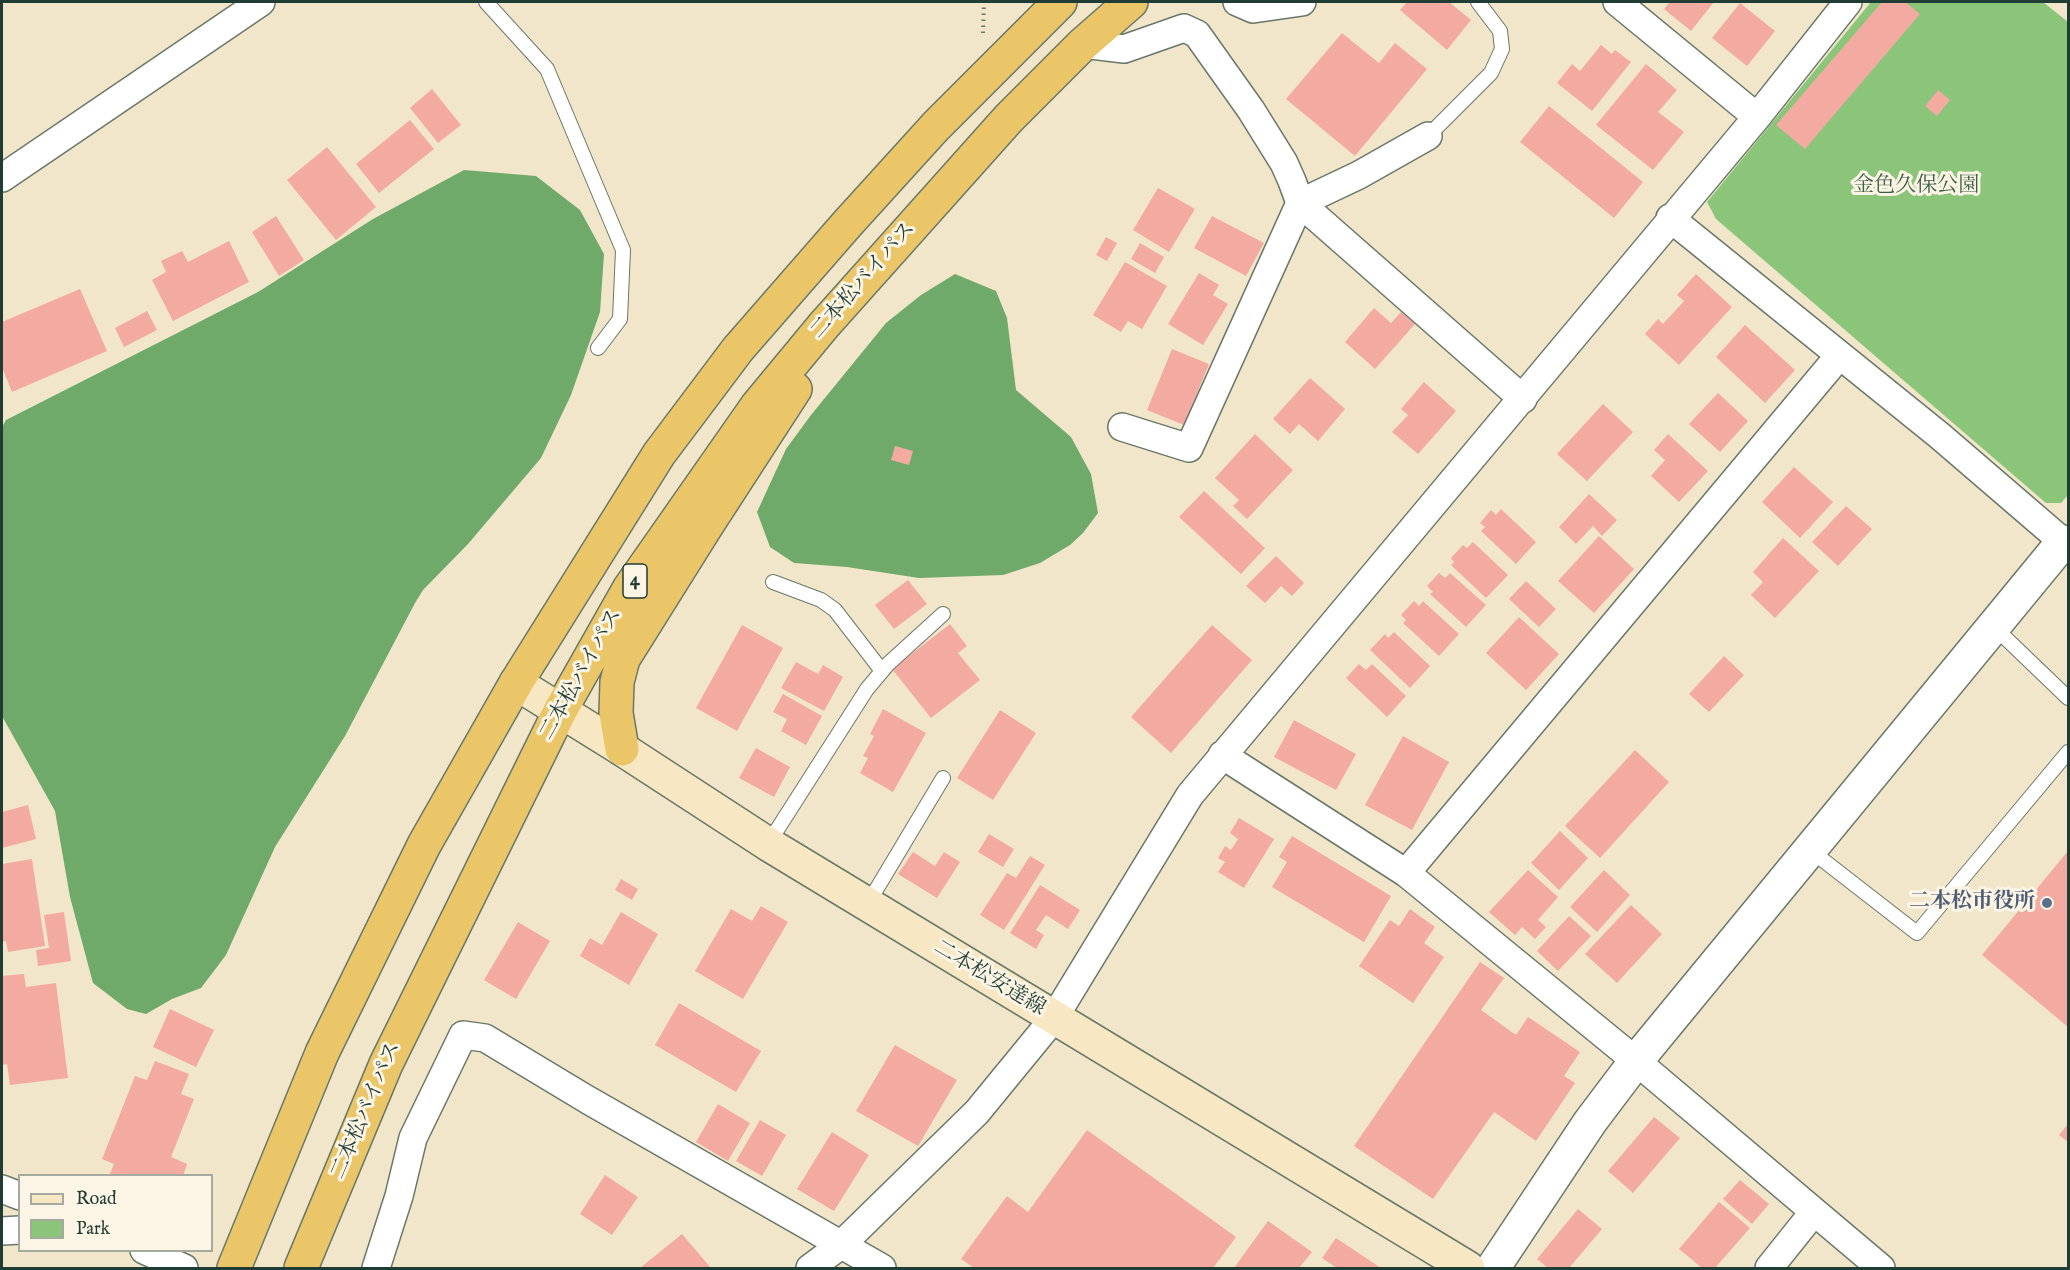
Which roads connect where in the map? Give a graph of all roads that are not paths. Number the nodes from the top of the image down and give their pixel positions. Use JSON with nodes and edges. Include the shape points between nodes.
{"nodes":[{"id":1,"x":261,"y":2,"type":"edge"},
{"id":2,"x":486,"y":2,"type":"edge"},
{"id":3,"x":1060,"y":2,"type":"edge"},
{"id":4,"x":1131,"y":2,"type":"edge"},
{"id":5,"x":1237,"y":2,"type":"edge"},
{"id":6,"x":1302,"y":2,"type":"edge"},
{"id":7,"x":1478,"y":2,"type":"edge"},
{"id":8,"x":1617,"y":2,"type":"edge"},
{"id":9,"x":1848,"y":2,"type":"edge"},
{"id":10,"x":1083,"y":44,"type":"junction"},
{"id":11,"x":1757,"y":117,"type":"junction"},
{"id":12,"x":1428,"y":136,"type":"joint"},
{"id":13,"x":2,"y":178,"type":"edge"},
{"id":14,"x":1300,"y":203,"type":"junction"},
{"id":15,"x":1670,"y":218,"type":"junction"},
{"id":16,"x":824,"y":325,"type":"junction"},
{"id":17,"x":598,"y":348,"type":"dead end"},
{"id":18,"x":1839,"y":356,"type":"junction"},
{"id":19,"x":1523,"y":399,"type":"junction"},
{"id":20,"x":1122,"y":427,"type":"dead end"},
{"id":21,"x":2067,"y":541,"type":"edge"},
{"id":22,"x":773,"y":582,"type":"dead end"},
{"id":23,"x":943,"y":614,"type":"dead end"},
{"id":24,"x":1993,"y":626,"type":"junction"},
{"id":25,"x":882,"y":671,"type":"junction"},
{"id":26,"x":516,"y":683,"type":"junction"},
{"id":27,"x":2068,"y":698,"type":"edge"},
{"id":28,"x":560,"y":711,"type":"junction"},
{"id":29,"x":622,"y":749,"type":"junction"},
{"id":30,"x":2068,"y":752,"type":"edge"},
{"id":31,"x":1222,"y":755,"type":"junction"},
{"id":32,"x":944,"y":778,"type":"dead end"},
{"id":33,"x":768,"y":844,"type":"junction"},
{"id":34,"x":1810,"y":850,"type":"junction"},
{"id":35,"x":1406,"y":873,"type":"junction"},
{"id":36,"x":867,"y":905,"type":"junction"},
{"id":37,"x":1054,"y":1018,"type":"junction"},
{"id":38,"x":1636,"y":1061,"type":"junction"},
{"id":39,"x":2,"y":1189,"type":"edge"},
{"id":40,"x":18,"y":1195,"type":"edge"},
{"id":41,"x":1813,"y":1212,"type":"junction"},
{"id":42,"x":18,"y":1230,"type":"edge"},
{"id":43,"x":2,"y":1232,"type":"edge"},
{"id":44,"x":841,"y":1245,"type":"junction"},
{"id":45,"x":146,"y":1252,"type":"edge"},
{"id":46,"x":184,"y":1268,"type":"edge"},
{"id":47,"x":234,"y":1269,"type":"edge"},
{"id":48,"x":300,"y":1269,"type":"edge"},
{"id":49,"x":376,"y":1269,"type":"edge"},
{"id":50,"x":810,"y":1269,"type":"edge"},
{"id":51,"x":882,"y":1269,"type":"edge"},
{"id":52,"x":1468,"y":1269,"type":"edge"},
{"id":53,"x":1493,"y":1269,"type":"edge"},
{"id":54,"x":1769,"y":1269,"type":"edge"},
{"id":55,"x":1881,"y":1269,"type":"edge"}],
"edges":[{"from":1,"to":13,"type":"street"},
{"from":2,"to":17,"type":"lane","via":[[547,69],[623,250],[620,319]]},
{"from":3,"to":26,"type":"highway","number":"4","via":[[936,126],[738,349],[659,454]]},
{"from":4,"to":10,"type":"highway","name":"二本松バイパス","number":"4"},
{"from":5,"to":6,"type":"street","via":[[1253,9]]},
{"from":7,"to":12,"type":"lane","via":[[1500,31],[1502,49],[1491,73]]},
{"from":8,"to":11,"type":"street"},
{"from":9,"to":11,"type":"street"},
{"from":10,"to":14,"type":"street","via":[[1124,49],[1184,28],[1197,34],[1284,163]]},
{"from":10,"to":16,"type":"highway","name":"二本松バイパス","number":"4","via":[[1009,118]]},
{"from":11,"to":15,"type":"street"},
{"from":12,"to":14,"type":"street"},
{"from":14,"to":19,"type":"street"},
{"from":14,"to":20,"type":"street","via":[[1189,448]]},
{"from":15,"to":18,"type":"street"},
{"from":15,"to":19,"type":"street"},
{"from":16,"to":28,"type":"highway","name":"二本松バイパス","number":"4","via":[[757,406],[629,589]]},
{"from":16,"to":29,"type":"highway","via":[[803,378],[623,659],[617,681],[616,713]]},
{"from":18,"to":21,"type":"street"},
{"from":18,"to":35,"type":"street"},
{"from":19,"to":31,"type":"street"},
{"from":21,"to":24,"type":"street"},
{"from":22,"to":25,"type":"lane","via":[[821,600],[835,610]]},
{"from":23,"to":25,"type":"lane"},
{"from":24,"to":27,"type":"lane"},
{"from":24,"to":34,"type":"street"},
{"from":25,"to":33,"type":"lane"},
{"from":26,"to":28,"type":"main road","name":"二本松安達線"},
{"from":26,"to":47,"type":"highway","number":"4","via":[[424,845],[322,1053]]},
{"from":28,"to":29,"type":"main road","name":"二本松安達線"},
{"from":28,"to":48,"type":"highway","name":"二本松バイパス","number":"4","via":[[386,1064]]},
{"from":29,"to":33,"type":"main road","name":"二本松安達線"},
{"from":30,"to":34,"type":"lane","via":[[1917,933]]},
{"from":31,"to":35,"type":"street"},
{"from":31,"to":37,"type":"street","via":[[1190,795]]},
{"from":32,"to":36,"type":"lane"},
{"from":33,"to":36,"type":"main road","name":"二本松安達線"},
{"from":34,"to":38,"type":"street"},
{"from":35,"to":38,"type":"street"},
{"from":36,"to":37,"type":"main road","name":"二本松安達線"},
{"from":37,"to":44,"type":"street","via":[[977,1112]]},
{"from":37,"to":52,"type":"main road","name":"二本松安達線"},
{"from":38,"to":41,"type":"street"},
{"from":38,"to":53,"type":"street","via":[[1590,1122]]},
{"from":39,"to":40,"type":"street"},
{"from":41,"to":54,"type":"street"},
{"from":41,"to":55,"type":"street"},
{"from":42,"to":43,"type":"street"},
{"from":44,"to":49,"type":"street","via":[[485,1038],[463,1035],[413,1138]]},
{"from":44,"to":50,"type":"street"},
{"from":44,"to":51,"type":"street"},
{"from":45,"to":46,"type":"street"}]}
